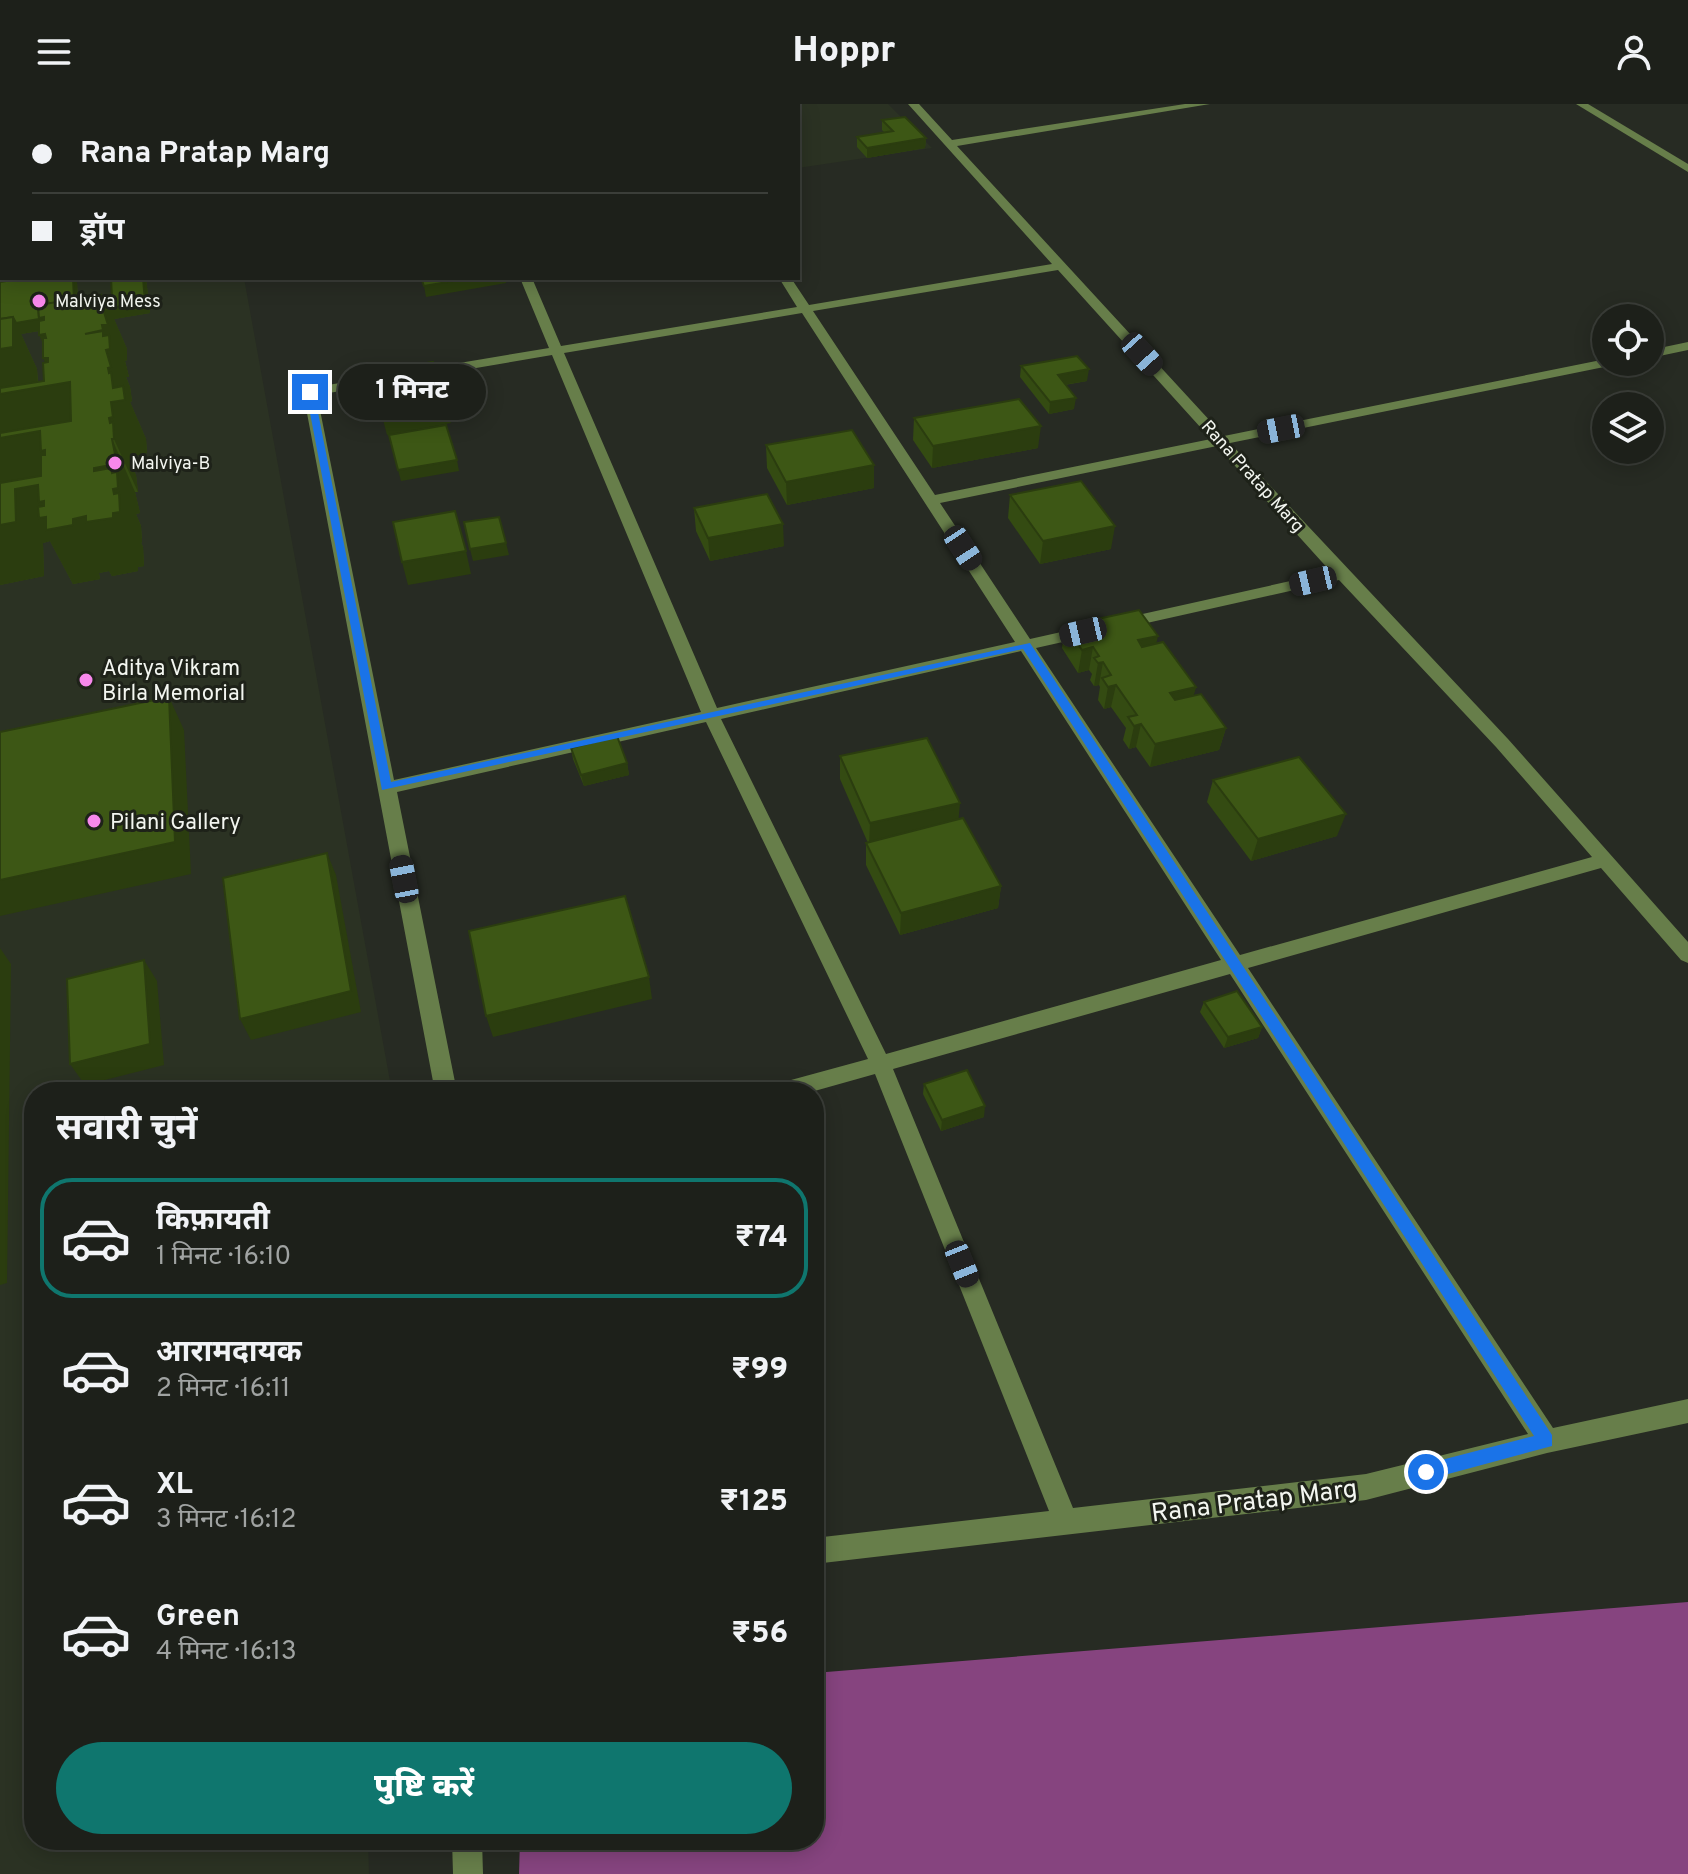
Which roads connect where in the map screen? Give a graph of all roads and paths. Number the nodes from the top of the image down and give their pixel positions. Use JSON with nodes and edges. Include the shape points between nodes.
{"nodes":[{"id":1,"x":913,"y":104,"type":"edge"},
{"id":2,"x":1205,"y":104,"type":"edge"},
{"id":3,"x":1581,"y":104,"type":"edge"},
{"id":4,"x":950,"y":144,"type":"junction"},
{"id":5,"x":1688,"y":169,"type":"edge"},
{"id":6,"x":1062,"y":266,"type":"junction"},
{"id":7,"x":527,"y":280,"type":"edge"},
{"id":8,"x":786,"y":280,"type":"edge"},
{"id":9,"x":805,"y":309,"type":"junction"},
{"id":10,"x":1688,"y":346,"type":"edge"},
{"id":11,"x":557,"y":351,"type":"junction"},
{"id":12,"x":1664,"y":351,"type":"edge"},
{"id":13,"x":1592,"y":365,"type":"edge"},
{"id":14,"x":1222,"y":441,"type":"junction"},
{"id":15,"x":931,"y":500,"type":"junction"},
{"id":16,"x":1342,"y":574,"type":"junction"},
{"id":17,"x":1026,"y":645,"type":"junction"},
{"id":18,"x":711,"y":715,"type":"junction"},
{"id":19,"x":386,"y":788,"type":"junction"},
{"id":20,"x":1603,"y":861,"type":"junction"},
{"id":21,"x":1688,"y":955,"type":"edge"},
{"id":22,"x":1234,"y":964,"type":"junction"},
{"id":23,"x":881,"y":1064,"type":"junction"},
{"id":24,"x":444,"y":1082,"type":"edge"},
{"id":25,"x":816,"y":1082,"type":"edge"},
{"id":26,"x":1688,"y":1411,"type":"edge"},
{"id":27,"x":1547,"y":1441,"type":"junction"},
{"id":28,"x":1066,"y":1522,"type":"junction"},
{"id":29,"x":824,"y":1550,"type":"edge"},
{"id":30,"x":467,"y":1850,"type":"edge"},
{"id":31,"x":468,"y":1874,"type":"edge"}],
"edges":[{"from":1,"to":4,"type":"street","name":"Rana Pratap Marg"},
{"from":2,"to":4,"type":"street"},
{"from":3,"to":5,"type":"street"},
{"from":4,"to":6,"type":"street","name":"Rana Pratap Marg"},
{"from":6,"to":9,"type":"street"},
{"from":6,"to":14,"type":"street","name":"Rana Pratap Marg"},
{"from":7,"to":11,"type":"street"},
{"from":8,"to":9,"type":"street"},
{"from":9,"to":11,"type":"street"},
{"from":9,"to":15,"type":"street"},
{"from":10,"to":12,"type":"street"},
{"from":11,"to":18,"type":"street"},
{"from":11,"to":19,"type":"street","via":[[310,392]]},
{"from":13,"to":14,"type":"street"},
{"from":14,"to":15,"type":"street"},
{"from":14,"to":16,"type":"street","name":"Rana Pratap Marg"},
{"from":15,"to":17,"type":"street"},
{"from":16,"to":17,"type":"street"},
{"from":16,"to":20,"type":"street","name":"Rana Pratap Marg","via":[[1502,743]]},
{"from":17,"to":18,"type":"street"},
{"from":17,"to":22,"type":"street"},
{"from":18,"to":19,"type":"street"},
{"from":18,"to":23,"type":"street"},
{"from":19,"to":24,"type":"street"},
{"from":20,"to":21,"type":"street","name":"Rana Pratap Marg"},
{"from":20,"to":22,"type":"street"},
{"from":22,"to":23,"type":"street"},
{"from":22,"to":27,"type":"street"},
{"from":23,"to":25,"type":"street"},
{"from":23,"to":28,"type":"street"},
{"from":26,"to":27,"type":"street","name":"Rana Pratap Marg"},
{"from":27,"to":28,"type":"street","name":"Rana Pratap Marg","via":[[1366,1487]]},
{"from":28,"to":29,"type":"street","name":"Rana Pratap Marg"},
{"from":30,"to":31,"type":"street"}]}
